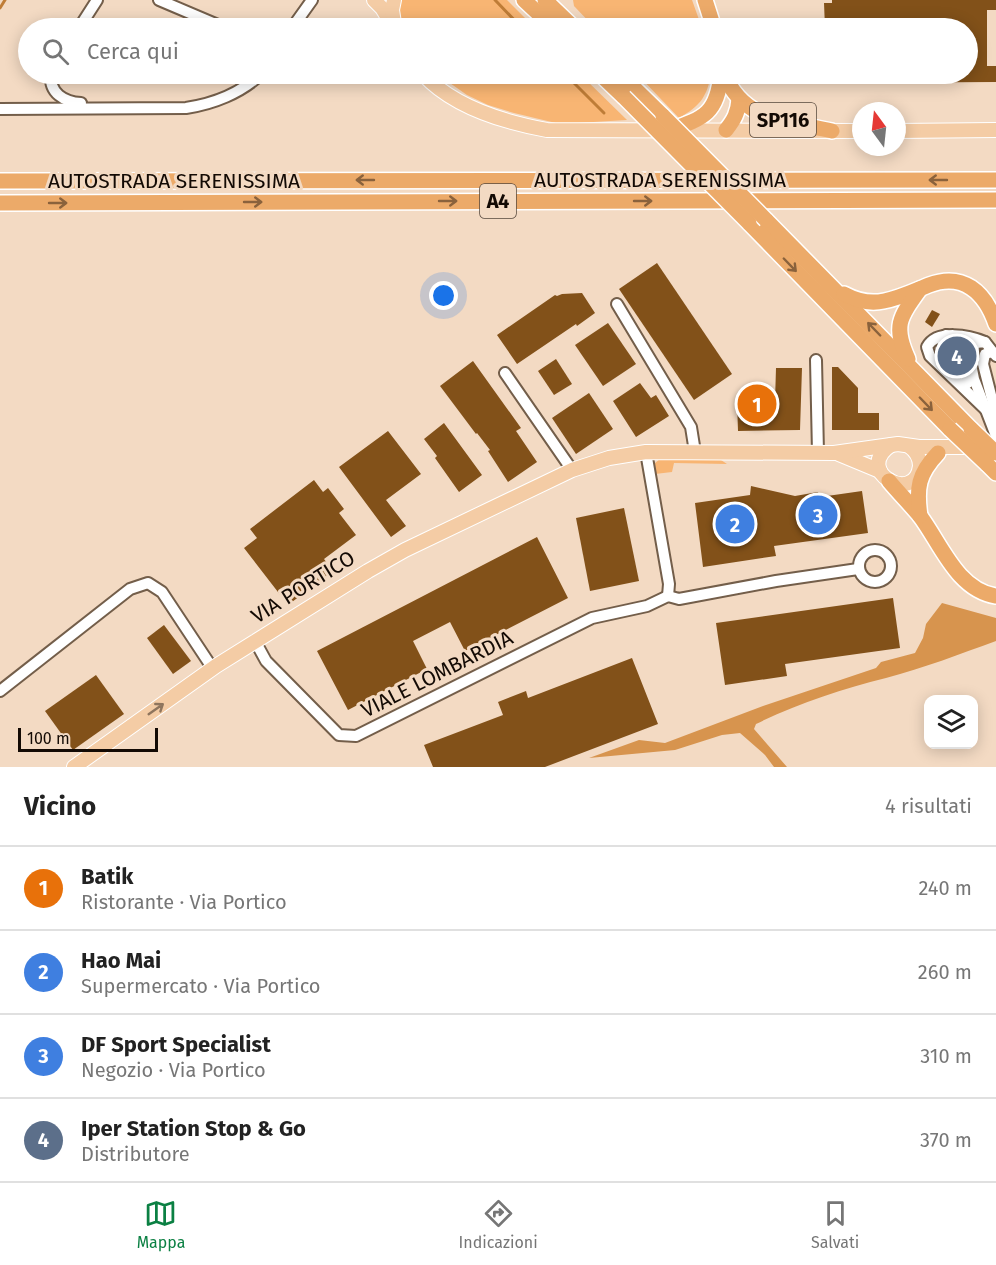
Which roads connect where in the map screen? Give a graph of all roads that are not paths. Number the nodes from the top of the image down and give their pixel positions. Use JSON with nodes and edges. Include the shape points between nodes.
{"nodes":[{"id":1,"x":97,"y":0,"type":"edge"},
{"id":2,"x":159,"y":0,"type":"edge"},
{"id":3,"x":312,"y":0,"type":"edge"},
{"id":4,"x":374,"y":0,"type":"edge"},
{"id":5,"x":394,"y":0,"type":"edge"},
{"id":6,"x":525,"y":0,"type":"edge"},
{"id":7,"x":545,"y":0,"type":"edge"},
{"id":8,"x":561,"y":0,"type":"edge"},
{"id":9,"x":705,"y":0,"type":"edge"},
{"id":10,"x":85,"y":18,"type":"edge"},
{"id":11,"x":201,"y":18,"type":"edge"},
{"id":12,"x":299,"y":18,"type":"edge"},
{"id":13,"x":388,"y":18,"type":"edge"},
{"id":14,"x":393,"y":18,"type":"edge"},
{"id":15,"x":544,"y":18,"type":"edge"},
{"id":16,"x":564,"y":18,"type":"edge"},
{"id":17,"x":574,"y":18,"type":"edge"},
{"id":18,"x":711,"y":18,"type":"edge"},
{"id":19,"x":53,"y":84,"type":"edge"},
{"id":20,"x":247,"y":84,"type":"edge"},
{"id":21,"x":436,"y":84,"type":"edge"},
{"id":22,"x":610,"y":84,"type":"edge"},
{"id":23,"x":631,"y":84,"type":"edge"},
{"id":24,"x":720,"y":84,"type":"edge"},
{"id":25,"x":729,"y":84,"type":"edge"},
{"id":26,"x":739,"y":99,"type":"junction"},
{"id":27,"x":0,"y":109,"type":"edge"},
{"id":28,"x":140,"y":109,"type":"junction"},
{"id":29,"x":670,"y":130,"type":"junction"},
{"id":30,"x":726,"y":130,"type":"junction"},
{"id":31,"x":996,"y":130,"type":"edge"},
{"id":32,"x":832,"y":131,"type":"junction"},
{"id":33,"x":852,"y":131,"type":"edge"},
{"id":34,"x":906,"y":131,"type":"edge"},
{"id":35,"x":996,"y":180,"type":"edge"},
{"id":36,"x":0,"y":181,"type":"edge"},
{"id":37,"x":996,"y":200,"type":"edge"},
{"id":38,"x":0,"y":203,"type":"edge"},
{"id":39,"x":920,"y":289,"type":"junction"},
{"id":40,"x":836,"y":290,"type":"junction"},
{"id":41,"x":617,"y":304,"type":"dead end"},
{"id":42,"x":996,"y":324,"type":"edge"},
{"id":43,"x":957,"y":337,"type":"junction"},
{"id":44,"x":985,"y":342,"type":"junction"},
{"id":45,"x":994,"y":354,"type":"edge"},
{"id":46,"x":816,"y":360,"type":"dead end"},
{"id":47,"x":912,"y":369,"type":"junction"},
{"id":48,"x":505,"y":373,"type":"dead end"},
{"id":49,"x":968,"y":383,"type":"junction"},
{"id":50,"x":978,"y":392,"type":"junction"},
{"id":51,"x":985,"y":409,"type":"junction"},
{"id":52,"x":996,"y":435,"type":"edge"},
{"id":53,"x":891,"y":445,"type":"junction"},
{"id":54,"x":909,"y":446,"type":"junction"},
{"id":55,"x":996,"y":447,"type":"edge"},
{"id":56,"x":646,"y":452,"type":"junction"},
{"id":57,"x":695,"y":452,"type":"junction"},
{"id":58,"x":818,"y":453,"type":"junction"},
{"id":59,"x":834,"y":453,"type":"junction"},
{"id":60,"x":938,"y":453,"type":"junction"},
{"id":61,"x":994,"y":461,"type":"edge"},
{"id":62,"x":920,"y":464,"type":"junction"},
{"id":63,"x":572,"y":470,"type":"junction"},
{"id":64,"x":884,"y":476,"type":"junction"},
{"id":65,"x":914,"y":478,"type":"junction"},
{"id":66,"x":920,"y":516,"type":"junction"},
{"id":67,"x":858,"y":569,"type":"dead end"},
{"id":68,"x":668,"y":596,"type":"junction"},
{"id":69,"x":996,"y":596,"type":"edge"},
{"id":70,"x":255,"y":641,"type":"junction"},
{"id":71,"x":216,"y":666,"type":"junction"},
{"id":72,"x":0,"y":691,"type":"edge"},
{"id":73,"x":74,"y":767,"type":"edge"}],
"edges":[{"from":1,"to":10,"type":"street"},
{"from":2,"to":11,"type":"street"},
{"from":3,"to":12,"type":"street"},
{"from":4,"to":13,"type":"main road"},
{"from":5,"to":14,"type":"main road"},
{"from":6,"to":15,"type":"highway"},
{"from":7,"to":16,"type":"highway"},
{"from":8,"to":17,"type":"highway"},
{"from":9,"to":18,"type":"highway"},
{"from":19,"to":28,"type":"street","via":[[68,102],[127,104]]},
{"from":20,"to":28,"type":"street","via":[[200,105]]},
{"from":21,"to":29,"type":"main road","number":"SP116","via":[[474,109],[522,126],[574,131]]},
{"from":22,"to":61,"type":"highway","one_way":true,"bridge":true,"via":[[950,429]]},
{"from":23,"to":40,"type":"highway","bridge":true},
{"from":24,"to":29,"type":"highway","number":"SP116","via":[[711,109],[696,121]]},
{"from":25,"to":26,"type":"highway","number":"SP116"},
{"from":26,"to":30,"type":"highway","number":"SP116","via":[[738,111]]},
{"from":26,"to":32,"type":"highway","number":"SP116","via":[[767,116]]},
{"from":27,"to":28,"type":"street"},
{"from":29,"to":30,"type":"main road","number":"SP116"},
{"from":30,"to":32,"type":"main road","number":"SP116"},
{"from":31,"to":34,"type":"main road"},
{"from":32,"to":33,"type":"main road","number":"SP116"},
{"from":35,"to":36,"type":"highway","name":"AUTOSTRADA SERENISSIMA","number":"A4","one_way":true},
{"from":38,"to":37,"type":"highway","name":"AUTOSTRADA SERENISSIMA","number":"A4","one_way":true},
{"from":39,"to":40,"type":"highway","via":[[874,302],[853,299]]},
{"from":39,"to":42,"type":"highway","via":[[947,280],[967,285],[987,302]]},
{"from":39,"to":47,"type":"highway","via":[[899,326],[899,340]]},
{"from":47,"to":40,"type":"highway","one_way":true},
{"from":41,"to":57,"type":"street","via":[[691,427]]},
{"from":43,"to":44,"type":"street"},
{"from":43,"to":49,"type":"street","via":[[965,342],[963,371]]},
{"from":43,"to":49,"type":"street","via":[[943,339],[942,358]]},
{"from":43,"to":51,"type":"street","via":[[932,339],[927,351]]},
{"from":44,"to":45,"type":"street"},
{"from":44,"to":50,"type":"street","via":[[974,346],[972,369]]},
{"from":45,"to":52,"type":"street","via":[[985,354],[983,364]]},
{"from":46,"to":58,"type":"street"},
{"from":47,"to":61,"type":"highway","bridge":true,"via":[[971,429]]},
{"from":48,"to":63,"type":"street"},
{"from":49,"to":50,"type":"street"},
{"from":50,"to":51,"type":"street"},
{"from":51,"to":52,"type":"street"},
{"from":53,"to":54,"type":"main road","name":"VIA PORTICO"},
{"from":53,"to":59,"type":"main road","name":"VIA PORTICO"},
{"from":53,"to":64,"type":"main road","via":[[879,462]]},
{"from":54,"to":55,"type":"main road","name":"VIA PORTICO"},
{"from":54,"to":62,"type":"main road"},
{"from":56,"to":57,"type":"main road","name":"VIA PORTICO"},
{"from":56,"to":63,"type":"main road","name":"VIA PORTICO"},
{"from":56,"to":68,"type":"street"},
{"from":57,"to":58,"type":"main road","name":"VIA PORTICO"},
{"from":58,"to":59,"type":"main road","name":"VIA PORTICO"},
{"from":59,"to":64,"type":"main road","name":"VIA PORTICO"},
{"from":60,"to":61,"type":"main road"},
{"from":60,"to":62,"type":"main road"},
{"from":60,"to":66,"type":"highway","via":[[918,486]]},
{"from":62,"to":65,"type":"main road"},
{"from":63,"to":70,"type":"main road","name":"VIA PORTICO","via":[[405,550]]},
{"from":64,"to":65,"type":"main road","name":"VIA PORTICO","via":[[902,484]]},
{"from":64,"to":66,"type":"highway"},
{"from":65,"to":66,"type":"highway","via":[[913,504]]},
{"from":66,"to":69,"type":"highway","via":[[964,579]]},
{"from":67,"to":68,"type":"street","name":"VIALE LOMBARDIA","via":[[679,599]]},
{"from":68,"to":70,"type":"street","name":"VIALE LOMBARDIA","via":[[647,606],[592,618],[356,736],[339,735],[266,661]]},
{"from":70,"to":71,"type":"main road","name":"VIA PORTICO"},
{"from":71,"to":72,"type":"street","via":[[211,666],[162,592],[148,583],[130,589]]},
{"from":73,"to":71,"type":"main road","name":"VIA PORTICO","one_way":true}]}
